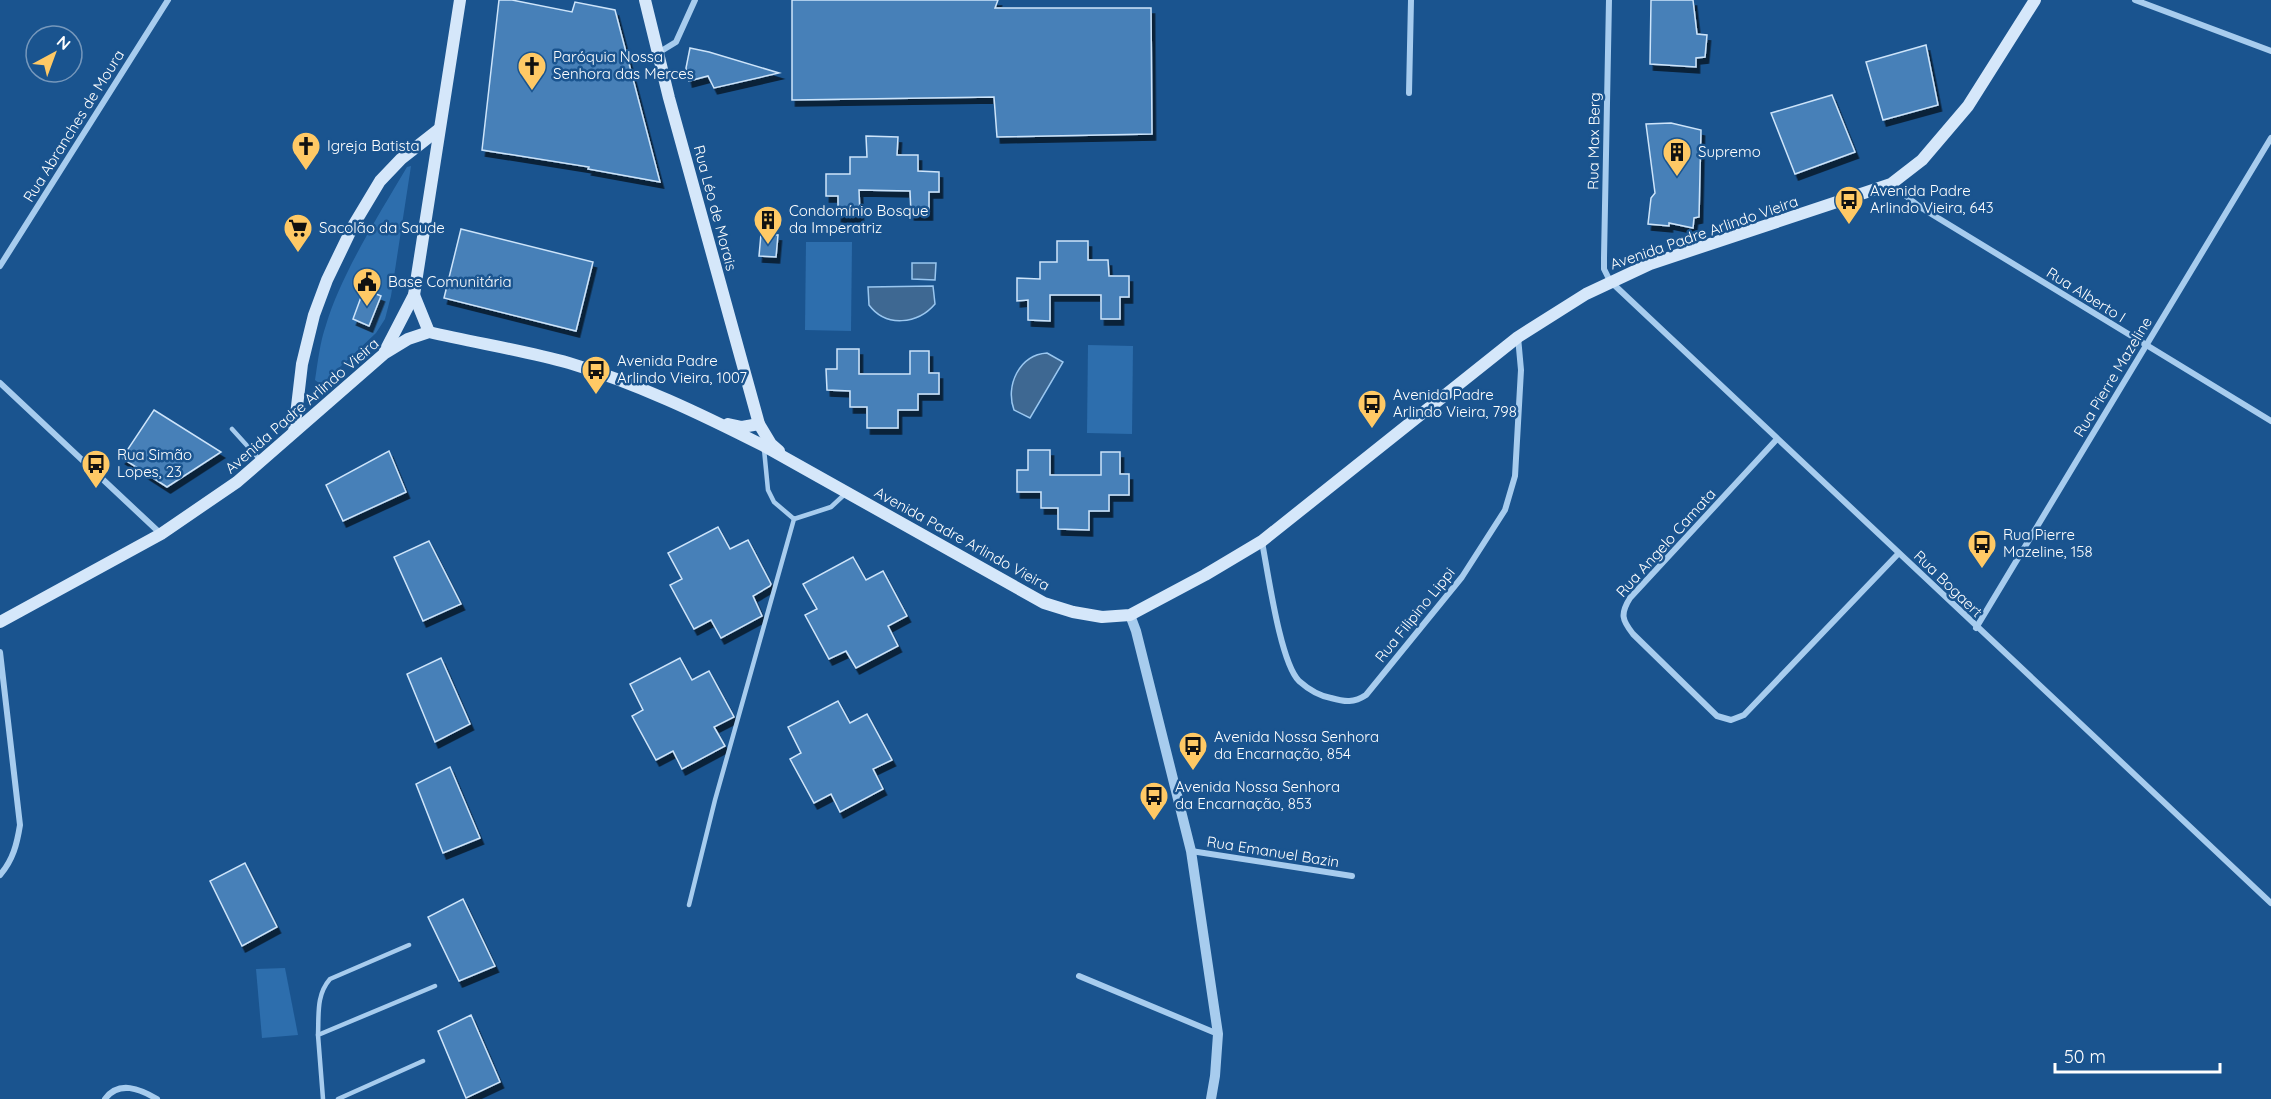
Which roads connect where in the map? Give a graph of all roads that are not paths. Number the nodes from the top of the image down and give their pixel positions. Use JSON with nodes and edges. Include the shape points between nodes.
{"nodes":[{"id":1,"x":168,"y":0,"type":"edge"},
{"id":2,"x":460,"y":0,"type":"edge"},
{"id":3,"x":645,"y":0,"type":"edge"},
{"id":4,"x":695,"y":0,"type":"edge"},
{"id":5,"x":1412,"y":0,"type":"edge"},
{"id":6,"x":1609,"y":0,"type":"edge"},
{"id":7,"x":2035,"y":0,"type":"edge"},
{"id":8,"x":2135,"y":0,"type":"edge"},
{"id":9,"x":2271,"y":51,"type":"edge"},
{"id":10,"x":657,"y":53,"type":"junction"},
{"id":11,"x":1409,"y":93,"type":"dead end"},
{"id":12,"x":438,"y":130,"type":"junction"},
{"id":13,"x":2271,"y":138,"type":"edge"},
{"id":14,"x":1891,"y":184,"type":"junction"},
{"id":15,"x":0,"y":266,"type":"edge"},
{"id":16,"x":1610,"y":281,"type":"junction"},
{"id":17,"x":414,"y":295,"type":"junction"},
{"id":18,"x":429,"y":332,"type":"junction"},
{"id":19,"x":1518,"y":337,"type":"junction"},
{"id":20,"x":2146,"y":346,"type":"junction"},
{"id":21,"x":385,"y":352,"type":"junction"},
{"id":22,"x":0,"y":383,"type":"edge"},
{"id":23,"x":2271,"y":421,"type":"edge"},
{"id":24,"x":717,"y":422,"type":"junction"},
{"id":25,"x":759,"y":424,"type":"junction"},
{"id":26,"x":232,"y":429,"type":"dead end"},
{"id":27,"x":294,"y":432,"type":"junction"},
{"id":28,"x":1777,"y":439,"type":"junction"},
{"id":29,"x":764,"y":446,"type":"junction"},
{"id":30,"x":261,"y":461,"type":"junction"},
{"id":31,"x":795,"y":464,"type":"junction"},
{"id":32,"x":846,"y":492,"type":"junction"},
{"id":33,"x":794,"y":519,"type":"junction"},
{"id":34,"x":161,"y":534,"type":"junction"},
{"id":35,"x":1262,"y":541,"type":"junction"},
{"id":36,"x":1898,"y":554,"type":"junction"},
{"id":37,"x":1130,"y":615,"type":"junction"},
{"id":38,"x":0,"y":622,"type":"edge"},
{"id":39,"x":1976,"y":628,"type":"junction"},
{"id":40,"x":0,"y":652,"type":"edge"},
{"id":41,"x":1191,"y":851,"type":"junction"},
{"id":42,"x":0,"y":875,"type":"edge"},
{"id":43,"x":1352,"y":876,"type":"dead end"},
{"id":44,"x":2271,"y":903,"type":"edge"},
{"id":45,"x":689,"y":905,"type":"dead end"},
{"id":46,"x":409,"y":945,"type":"dead end"},
{"id":47,"x":1079,"y":976,"type":"dead end"},
{"id":48,"x":435,"y":986,"type":"dead end"},
{"id":49,"x":1218,"y":1034,"type":"junction"},
{"id":50,"x":318,"y":1035,"type":"junction"},
{"id":51,"x":423,"y":1062,"type":"dead end"},
{"id":52,"x":105,"y":1099,"type":"edge"},
{"id":53,"x":157,"y":1099,"type":"edge"},
{"id":54,"x":323,"y":1099,"type":"edge"},
{"id":55,"x":338,"y":1099,"type":"edge"},
{"id":56,"x":1211,"y":1099,"type":"edge"}],
"edges":[{"from":1,"to":15,"type":"street","name":"Rua Abranches de Moura"},
{"from":2,"to":12,"type":"main road"},
{"from":3,"to":10,"type":"main road","name":"Rua Léo de Morais"},
{"from":4,"to":10,"type":"street","via":[[676,42]]},
{"from":5,"to":11,"type":"street"},
{"from":6,"to":16,"type":"street","name":"Rua Max Berg","via":[[1604,269]]},
{"from":7,"to":14,"type":"main road","name":"Avenida Padre Arlindo Vieira","via":[[1968,106],[1922,160]]},
{"from":8,"to":9,"type":"street"},
{"from":10,"to":25,"type":"main road","name":"Rua Léo de Morais"},
{"from":12,"to":17,"type":"main road"},
{"from":12,"to":27,"type":"main road","via":[[400,159],[380,181],[327,280],[302,364]]},
{"from":13,"to":20,"type":"street","name":"Rua Pierre Mazeline"},
{"from":14,"to":16,"type":"main road","name":"Avenida Padre Arlindo Vieira","via":[[1650,264]]},
{"from":14,"to":20,"type":"street","name":"Rua Alberto I","via":[[1920,207]]},
{"from":16,"to":19,"type":"main road","name":"Avenida Padre Arlindo Vieira"},
{"from":16,"to":28,"type":"street","name":"Rua Bogaert"},
{"from":17,"to":18,"type":"main road"},
{"from":17,"to":21,"type":"main road"},
{"from":18,"to":21,"type":"main road","name":"Avenida Padre Arlindo Vieira"},
{"from":18,"to":24,"type":"main road","name":"Avenida Padre Arlindo Vieira","via":[[569,363]]},
{"from":19,"to":35,"type":"main road","name":"Avenida Padre Arlindo Vieira"},
{"from":19,"to":35,"type":"street","name":"Rua Filipino Lippi","via":[[1521,370],[1515,476],[1505,510],[1462,577],[1366,695],[1345,702],[1320,696],[1298,680],[1286,658]]},
{"from":20,"to":23,"type":"street","name":"Rua Alberto I"},
{"from":20,"to":39,"type":"street","name":"Rua Pierre Mazeline"},
{"from":21,"to":27,"type":"main road","name":"Avenida Padre Arlindo Vieira"},
{"from":22,"to":34,"type":"street"},
{"from":24,"to":25,"type":"main road","via":[[742,427]]},
{"from":24,"to":29,"type":"main road","name":"Avenida Padre Arlindo Vieira"},
{"from":25,"to":31,"type":"main road","name":"Rua Léo de Morais","via":[[771,444]]},
{"from":26,"to":30,"type":"lane"},
{"from":27,"to":30,"type":"main road","name":"Avenida Padre Arlindo Vieira"},
{"from":28,"to":36,"type":"street","name":"Rua Bogaert"},
{"from":28,"to":36,"type":"street","name":"Rua Angelo Camata","via":[[1623,609],[1624,623],[1633,634],[1717,716],[1731,720],[1744,715]]},
{"from":29,"to":31,"type":"main road","name":"Avenida Padre Arlindo Vieira"},
{"from":29,"to":33,"type":"lane","via":[[768,490],[774,502]]},
{"from":30,"to":34,"type":"main road","name":"Avenida Padre Arlindo Vieira"},
{"from":31,"to":32,"type":"main road","name":"Avenida Padre Arlindo Vieira"},
{"from":32,"to":33,"type":"lane","via":[[831,507]]},
{"from":32,"to":37,"type":"main road","name":"Avenida Padre Arlindo Vieira","via":[[1044,603],[1102,617]]},
{"from":33,"to":45,"type":"lane"},
{"from":34,"to":38,"type":"main road","name":"Avenida Padre Arlindo Vieira"},
{"from":35,"to":37,"type":"main road","name":"Avenida Padre Arlindo Vieira"},
{"from":36,"to":39,"type":"street","name":"Rua Bogaert"},
{"from":37,"to":41,"type":"street"},
{"from":39,"to":44,"type":"street","name":"Rua Bogaert"},
{"from":40,"to":42,"type":"street","via":[[20,825],[16,847]]},
{"from":41,"to":43,"type":"street","name":"Rua Emanuel Bazin"},
{"from":41,"to":49,"type":"street"},
{"from":46,"to":50,"type":"lane","via":[[330,979],[319,998]]},
{"from":47,"to":49,"type":"street"},
{"from":48,"to":50,"type":"lane"},
{"from":49,"to":56,"type":"street"},
{"from":50,"to":54,"type":"lane"},
{"from":51,"to":55,"type":"lane"},
{"from":52,"to":53,"type":"street","via":[[119,1087],[133,1088]]}]}
